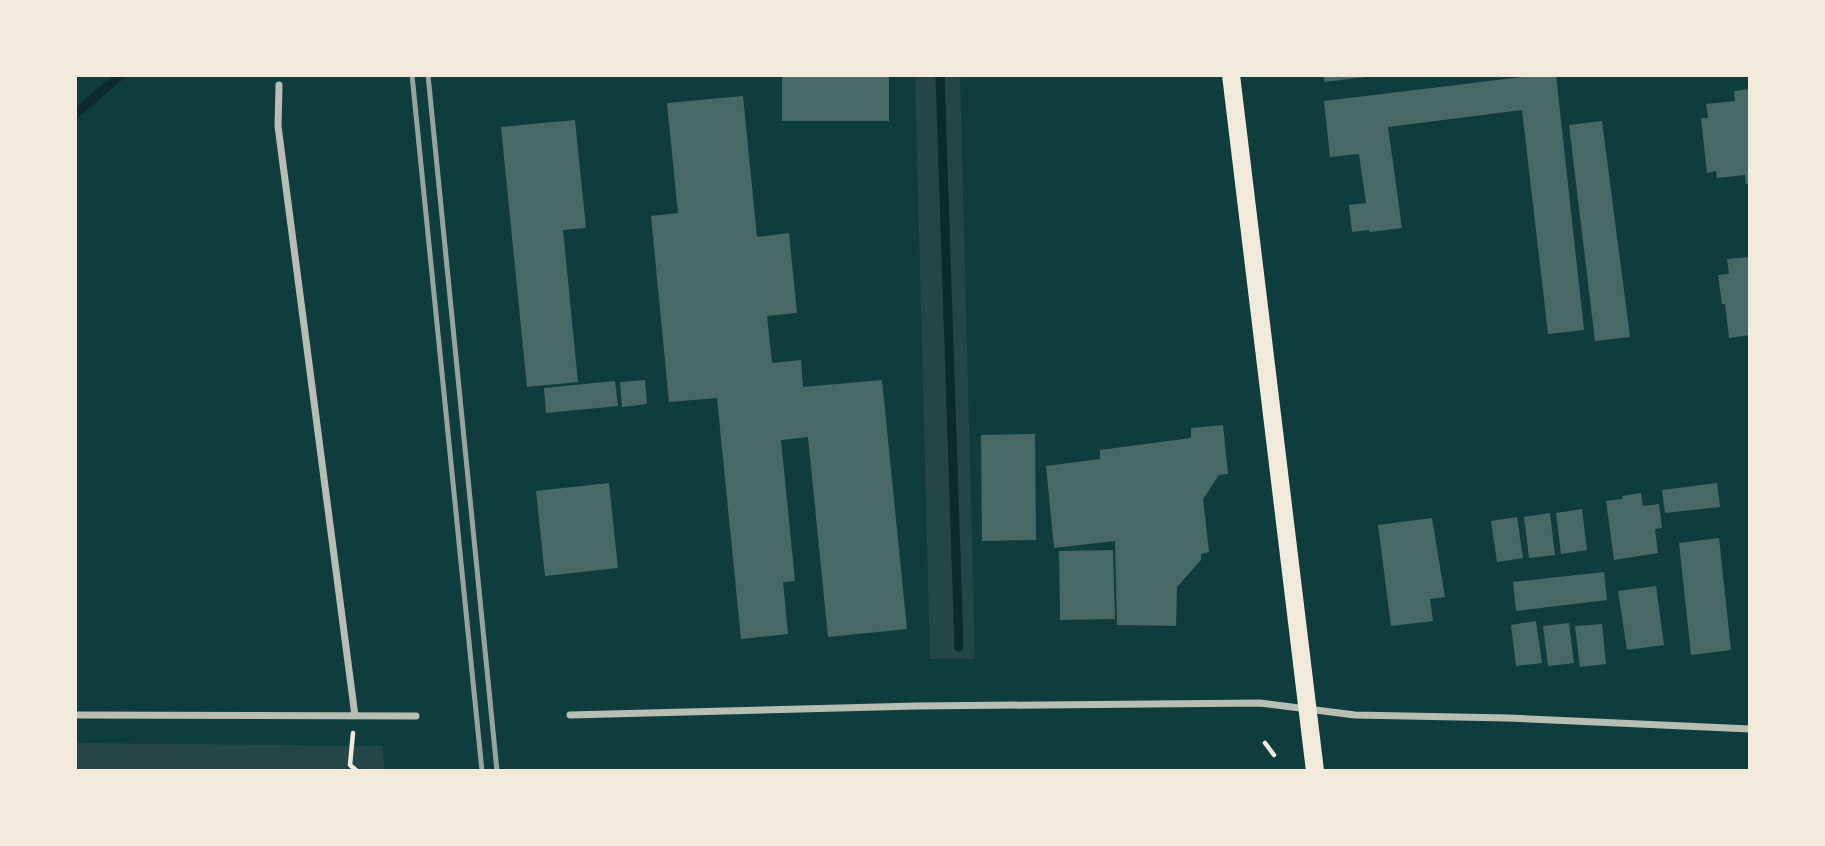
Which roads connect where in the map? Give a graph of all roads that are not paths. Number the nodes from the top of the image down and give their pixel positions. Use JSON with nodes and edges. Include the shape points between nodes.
{"nodes":[{"id":1,"x":1231,"y":75,"type":"edge"},
{"id":2,"x":279,"y":85,"type":"dead end"},
{"id":3,"x":1308,"y":710,"type":"junction"},
{"id":4,"x":75,"y":715,"type":"edge"},
{"id":5,"x":570,"y":715,"type":"dead end"},
{"id":6,"x":355,"y":716,"type":"junction"},
{"id":7,"x":416,"y":716,"type":"dead end"},
{"id":8,"x":1750,"y":729,"type":"edge"},
{"id":9,"x":1315,"y":771,"type":"edge"}],
"edges":[{"from":1,"to":3,"type":"main road"},
{"from":2,"to":6,"type":"street","via":[[278,126]]},
{"from":3,"to":5,"type":"street","via":[[1259,702]]},
{"from":3,"to":8,"type":"street"},
{"from":3,"to":9,"type":"main road"},
{"from":4,"to":6,"type":"street"},
{"from":6,"to":7,"type":"street"}]}
